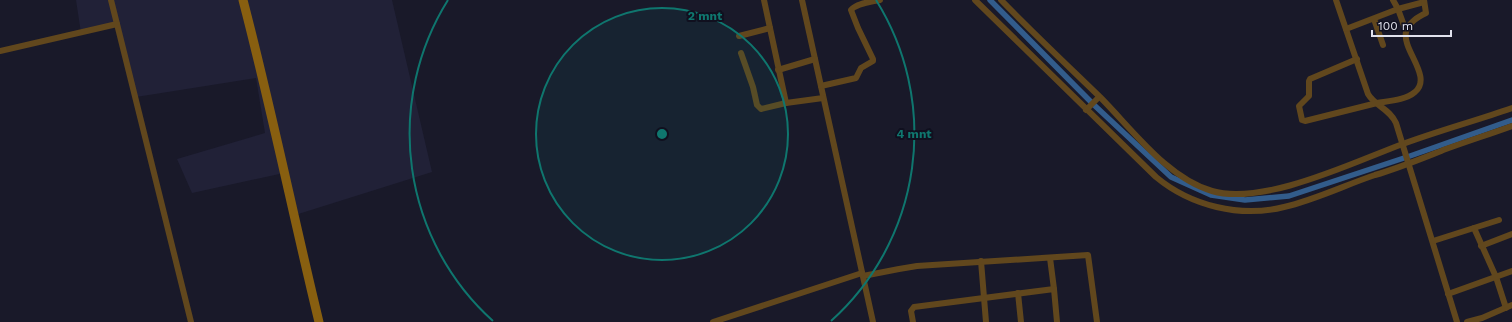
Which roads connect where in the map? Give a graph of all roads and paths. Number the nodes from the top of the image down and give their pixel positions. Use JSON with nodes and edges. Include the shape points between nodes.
{"nodes":[{"id":1,"x":111,"y":0,"type":"edge"},
{"id":2,"x":243,"y":0,"type":"edge"},
{"id":3,"x":764,"y":0,"type":"edge"},
{"id":4,"x":802,"y":0,"type":"edge"},
{"id":5,"x":880,"y":0,"type":"edge"},
{"id":6,"x":975,"y":0,"type":"edge"},
{"id":7,"x":1001,"y":0,"type":"edge"},
{"id":8,"x":1336,"y":0,"type":"edge"},
{"id":9,"x":1393,"y":0,"type":"edge"},
{"id":10,"x":1424,"y":1,"type":"edge"},
{"id":11,"x":1398,"y":9,"type":"junction"},
{"id":12,"x":1374,"y":19,"type":"junction"},
{"id":13,"x":117,"y":24,"type":"junction"},
{"id":14,"x":770,"y":28,"type":"junction"},
{"id":15,"x":1346,"y":29,"type":"junction"},
{"id":16,"x":1406,"y":31,"type":"junction"},
{"id":17,"x":739,"y":36,"type":"dead end"},
{"id":18,"x":1383,"y":45,"type":"dead end"},
{"id":19,"x":0,"y":51,"type":"edge"},
{"id":20,"x":741,"y":53,"type":"dead end"},
{"id":21,"x":815,"y":59,"type":"junction"},
{"id":22,"x":1357,"y":59,"type":"junction"},
{"id":23,"x":778,"y":70,"type":"junction"},
{"id":24,"x":821,"y":86,"type":"junction"},
{"id":25,"x":823,"y":98,"type":"junction"},
{"id":26,"x":1099,"y":98,"type":"junction"},
{"id":27,"x":786,"y":103,"type":"junction"},
{"id":28,"x":1377,"y":104,"type":"junction"},
{"id":29,"x":1512,"y":108,"type":"edge"},
{"id":30,"x":1087,"y":109,"type":"junction"},
{"id":31,"x":1512,"y":126,"type":"edge"},
{"id":32,"x":1402,"y":147,"type":"junction"},
{"id":33,"x":1408,"y":162,"type":"junction"},
{"id":34,"x":1499,"y":220,"type":"dead end"},
{"id":35,"x":1474,"y":228,"type":"junction"},
{"id":36,"x":1512,"y":234,"type":"edge"},
{"id":37,"x":1433,"y":241,"type":"junction"},
{"id":38,"x":1481,"y":246,"type":"junction"},
{"id":39,"x":1050,"y":258,"type":"junction"},
{"id":40,"x":981,"y":261,"type":"junction"},
{"id":41,"x":1512,"y":271,"type":"edge"},
{"id":42,"x":862,"y":275,"type":"junction"},
{"id":43,"x":1496,"y":277,"type":"junction"},
{"id":44,"x":1054,"y":289,"type":"junction"},
{"id":45,"x":1018,"y":293,"type":"junction"},
{"id":46,"x":1448,"y":294,"type":"junction"},
{"id":47,"x":984,"y":298,"type":"junction"},
{"id":48,"x":1509,"y":306,"type":"edge"},
{"id":49,"x":191,"y":322,"type":"edge"},
{"id":50,"x":319,"y":322,"type":"edge"},
{"id":51,"x":713,"y":322,"type":"edge"},
{"id":52,"x":873,"y":322,"type":"edge"},
{"id":53,"x":913,"y":322,"type":"edge"},
{"id":54,"x":986,"y":322,"type":"edge"},
{"id":55,"x":1021,"y":322,"type":"edge"},
{"id":56,"x":1057,"y":322,"type":"edge"},
{"id":57,"x":1097,"y":322,"type":"edge"},
{"id":58,"x":1457,"y":322,"type":"edge"},
{"id":59,"x":1467,"y":322,"type":"edge"}],
"edges":[{"from":1,"to":13,"type":"street"},
{"from":2,"to":50,"type":"main road","via":[[264,78],[293,216]]},
{"from":3,"to":14,"type":"street"},
{"from":4,"to":21,"type":"street"},
{"from":5,"to":24,"type":"street","via":[[861,4],[851,10],[873,61],[860,68],[856,78]]},
{"from":6,"to":30,"type":"street"},
{"from":7,"to":26,"type":"street"},
{"from":8,"to":15,"type":"street"},
{"from":9,"to":11,"type":"street"},
{"from":10,"to":11,"type":"street"},
{"from":10,"to":16,"type":"street","via":[[1426,13],[1414,20]]},
{"from":11,"to":12,"type":"street"},
{"from":11,"to":16,"type":"street"},
{"from":12,"to":15,"type":"street"},
{"from":12,"to":18,"type":"street"},
{"from":13,"to":19,"type":"street"},
{"from":13,"to":49,"type":"street"},
{"from":14,"to":17,"type":"street"},
{"from":14,"to":23,"type":"street"},
{"from":15,"to":22,"type":"street"},
{"from":16,"to":28,"type":"street","via":[[1421,83],[1411,95]]},
{"from":20,"to":27,"type":"street","via":[[758,107],[761,109]]},
{"from":21,"to":23,"type":"street"},
{"from":21,"to":24,"type":"street"},
{"from":22,"to":28,"type":"street","via":[[1368,94]]},
{"from":22,"to":28,"type":"street","via":[[1310,79],[1309,96],[1299,106],[1301,118],[1305,121]]},
{"from":23,"to":27,"type":"street"},
{"from":24,"to":25,"type":"street"},
{"from":25,"to":27,"type":"street"},
{"from":25,"to":42,"type":"street"},
{"from":26,"to":30,"type":"street"},
{"from":26,"to":32,"type":"street","via":[[1181,176],[1203,188],[1221,193],[1249,194],[1290,185]]},
{"from":28,"to":32,"type":"street","via":[[1394,118]]},
{"from":29,"to":32,"type":"street"},
{"from":30,"to":33,"type":"street","via":[[1162,182],[1189,197],[1224,210],[1283,208]]},
{"from":31,"to":33,"type":"street"},
{"from":32,"to":33,"type":"street"},
{"from":33,"to":37,"type":"street"},
{"from":34,"to":35,"type":"street"},
{"from":35,"to":37,"type":"street"},
{"from":35,"to":38,"type":"street"},
{"from":36,"to":38,"type":"street"},
{"from":37,"to":46,"type":"street"},
{"from":38,"to":43,"type":"street"},
{"from":39,"to":40,"type":"street"},
{"from":39,"to":44,"type":"street"},
{"from":39,"to":57,"type":"street","via":[[1088,255]]},
{"from":40,"to":42,"type":"street","via":[[899,268]]},
{"from":40,"to":47,"type":"street"},
{"from":41,"to":43,"type":"street"},
{"from":42,"to":51,"type":"street"},
{"from":42,"to":52,"type":"street"},
{"from":43,"to":46,"type":"street"},
{"from":43,"to":48,"type":"street"},
{"from":44,"to":45,"type":"street"},
{"from":44,"to":56,"type":"street"},
{"from":45,"to":47,"type":"street"},
{"from":45,"to":55,"type":"street"},
{"from":46,"to":58,"type":"street"},
{"from":47,"to":53,"type":"street","via":[[914,306],[911,311]]},
{"from":47,"to":54,"type":"street"},
{"from":48,"to":59,"type":"street"}]}
